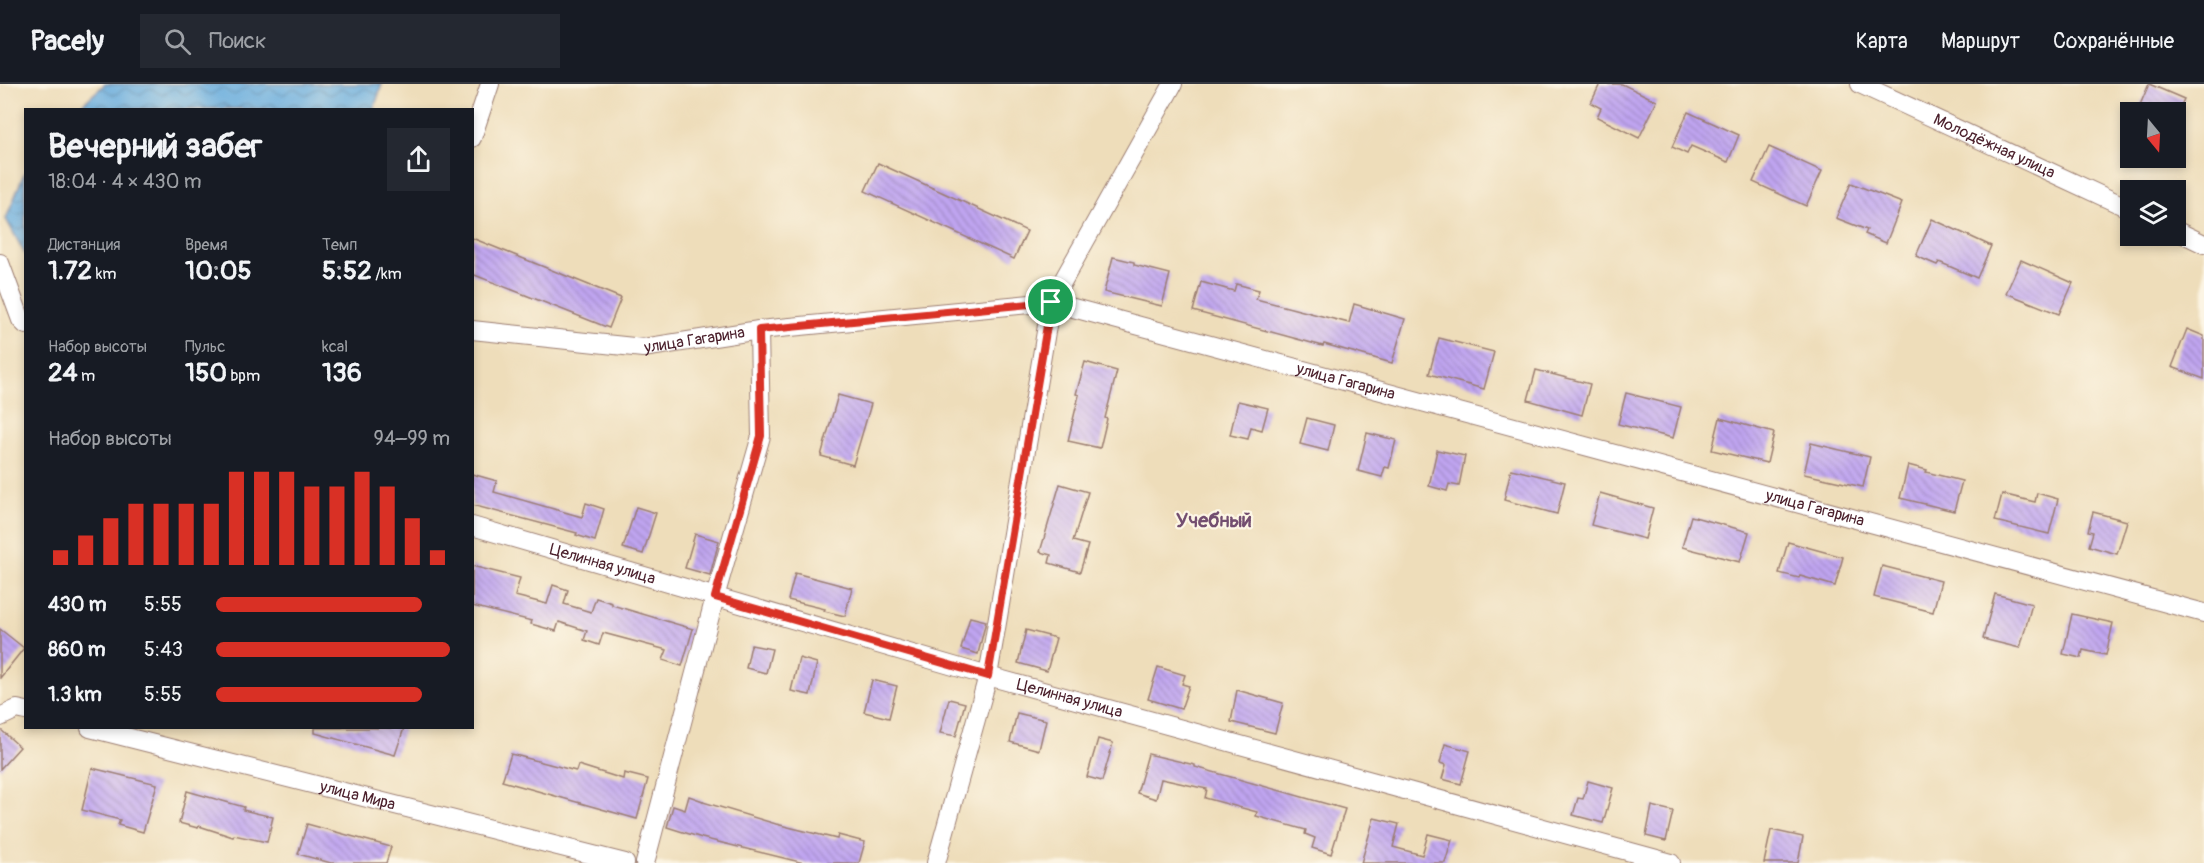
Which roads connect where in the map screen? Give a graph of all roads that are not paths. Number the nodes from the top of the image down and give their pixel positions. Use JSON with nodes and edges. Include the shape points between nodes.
{"nodes":[{"id":1,"x":490,"y":84,"type":"edge"},
{"id":2,"x":1173,"y":84,"type":"edge"},
{"id":3,"x":1860,"y":84,"type":"edge"},
{"id":4,"x":474,"y":132,"type":"edge"},
{"id":5,"x":2120,"y":204,"type":"edge"},
{"id":6,"x":2186,"y":235,"type":"edge"},
{"id":7,"x":2204,"y":244,"type":"edge"},
{"id":8,"x":0,"y":263,"type":"edge"},
{"id":9,"x":1051,"y":302,"type":"junction"},
{"id":10,"x":24,"y":323,"type":"edge"},
{"id":11,"x":474,"y":330,"type":"edge"},
{"id":12,"x":759,"y":330,"type":"junction"},
{"id":13,"x":474,"y":526,"type":"edge"},
{"id":14,"x":715,"y":597,"type":"junction"},
{"id":15,"x":2204,"y":613,"type":"edge"},
{"id":16,"x":988,"y":676,"type":"junction"},
{"id":17,"x":24,"y":711,"type":"edge"},
{"id":18,"x":0,"y":717,"type":"edge"},
{"id":19,"x":99,"y":729,"type":"edge"},
{"id":20,"x":625,"y":863,"type":"edge"},
{"id":21,"x":645,"y":863,"type":"edge"},
{"id":22,"x":936,"y":863,"type":"edge"},
{"id":23,"x":1671,"y":863,"type":"edge"}],
"edges":[{"from":1,"to":4,"type":"street"},
{"from":2,"to":9,"type":"street"},
{"from":3,"to":5,"type":"street","name":"Молодёжная улица"},
{"from":6,"to":7,"type":"street"},
{"from":8,"to":10,"type":"street"},
{"from":9,"to":12,"type":"street","name":"улица Гагарина"},
{"from":9,"to":15,"type":"street","name":"улица Гагарина"},
{"from":9,"to":16,"type":"street"},
{"from":11,"to":12,"type":"street","name":"улица Гагарина","via":[[643,348]]},
{"from":12,"to":14,"type":"street","via":[[761,436]]},
{"from":13,"to":14,"type":"street","name":"Целинная улица"},
{"from":14,"to":16,"type":"street","name":"Целинная улица"},
{"from":14,"to":21,"type":"street"},
{"from":16,"to":22,"type":"street"},
{"from":16,"to":23,"type":"street","name":"Целинная улица"},
{"from":17,"to":18,"type":"street","via":[[17,709]]},
{"from":19,"to":20,"type":"street","name":"улица Мира"}]}
